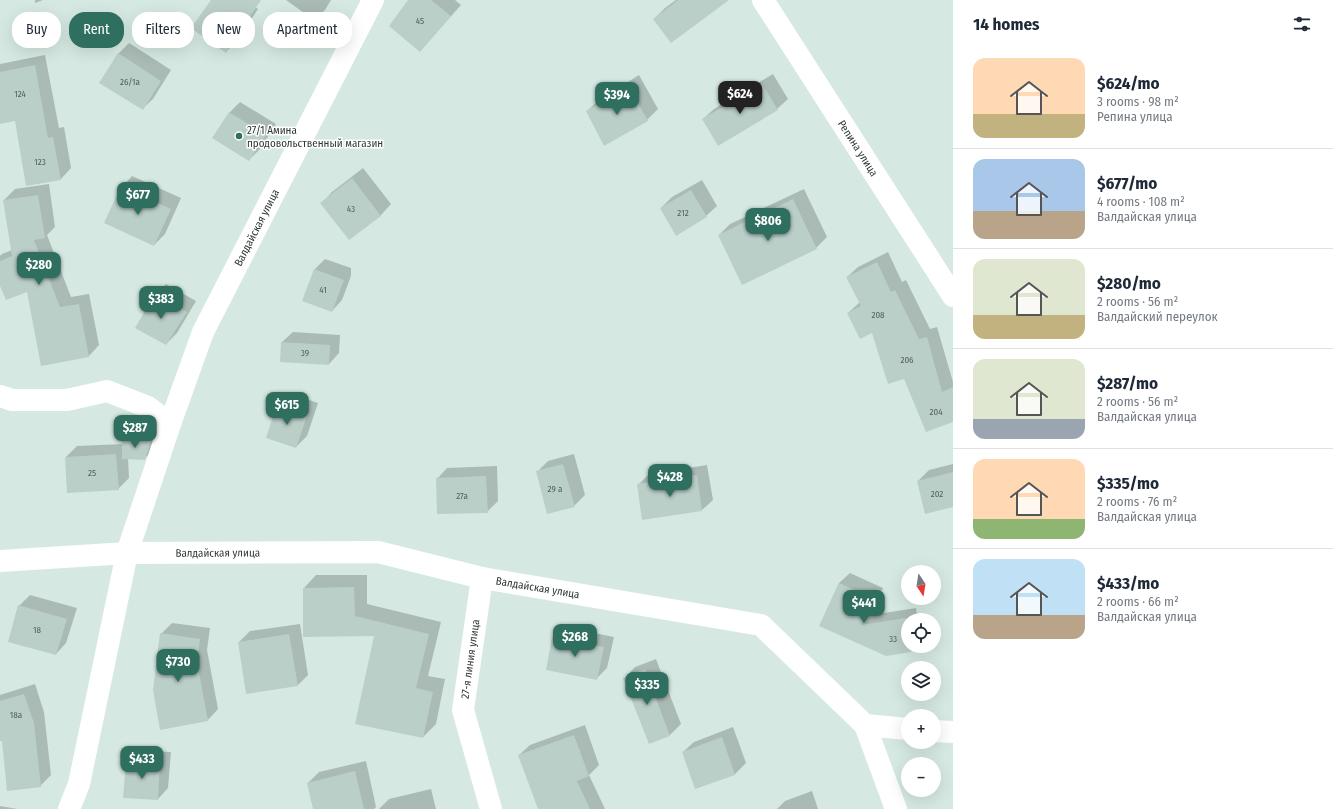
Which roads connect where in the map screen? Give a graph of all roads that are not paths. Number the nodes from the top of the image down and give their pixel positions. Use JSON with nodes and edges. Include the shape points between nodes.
{"nodes":[{"id":1,"x":373,"y":0,"type":"edge"},
{"id":2,"x":763,"y":0,"type":"edge"},
{"id":3,"x":953,"y":296,"type":"edge"},
{"id":4,"x":0,"y":396,"type":"edge"},
{"id":5,"x":170,"y":424,"type":"junction"},
{"id":6,"x":127,"y":553,"type":"junction"},
{"id":7,"x":0,"y":561,"type":"edge"},
{"id":8,"x":482,"y":578,"type":"junction"},
{"id":9,"x":865,"y":725,"type":"junction"},
{"id":10,"x":901,"y":728,"type":"edge"},
{"id":11,"x":941,"y":731,"type":"edge"},
{"id":12,"x":953,"y":732,"type":"edge"},
{"id":13,"x":69,"y":809,"type":"edge"},
{"id":14,"x":491,"y":809,"type":"edge"},
{"id":15,"x":896,"y":809,"type":"edge"}],
"edges":[{"from":1,"to":5,"type":"street","name":"Валдайская улица","via":[[203,332]]},
{"from":2,"to":3,"type":"street","name":"Репина улица"},
{"from":4,"to":5,"type":"street","via":[[12,400],[66,400],[107,392],[148,407]]},
{"from":5,"to":6,"type":"street","name":"Валдайская улица"},
{"from":6,"to":7,"type":"street","name":"Валдайская улица"},
{"from":6,"to":8,"type":"street","name":"Валдайская улица","via":[[378,552]]},
{"from":6,"to":13,"type":"street","name":"Валдайская улица","via":[[79,784]]},
{"from":8,"to":9,"type":"street","name":"Валдайская улица","via":[[761,625]]},
{"from":8,"to":14,"type":"street","name":"27-я линия улица","via":[[463,710]]},
{"from":9,"to":10,"type":"street"},
{"from":9,"to":15,"type":"street"},
{"from":11,"to":12,"type":"street"}]}
